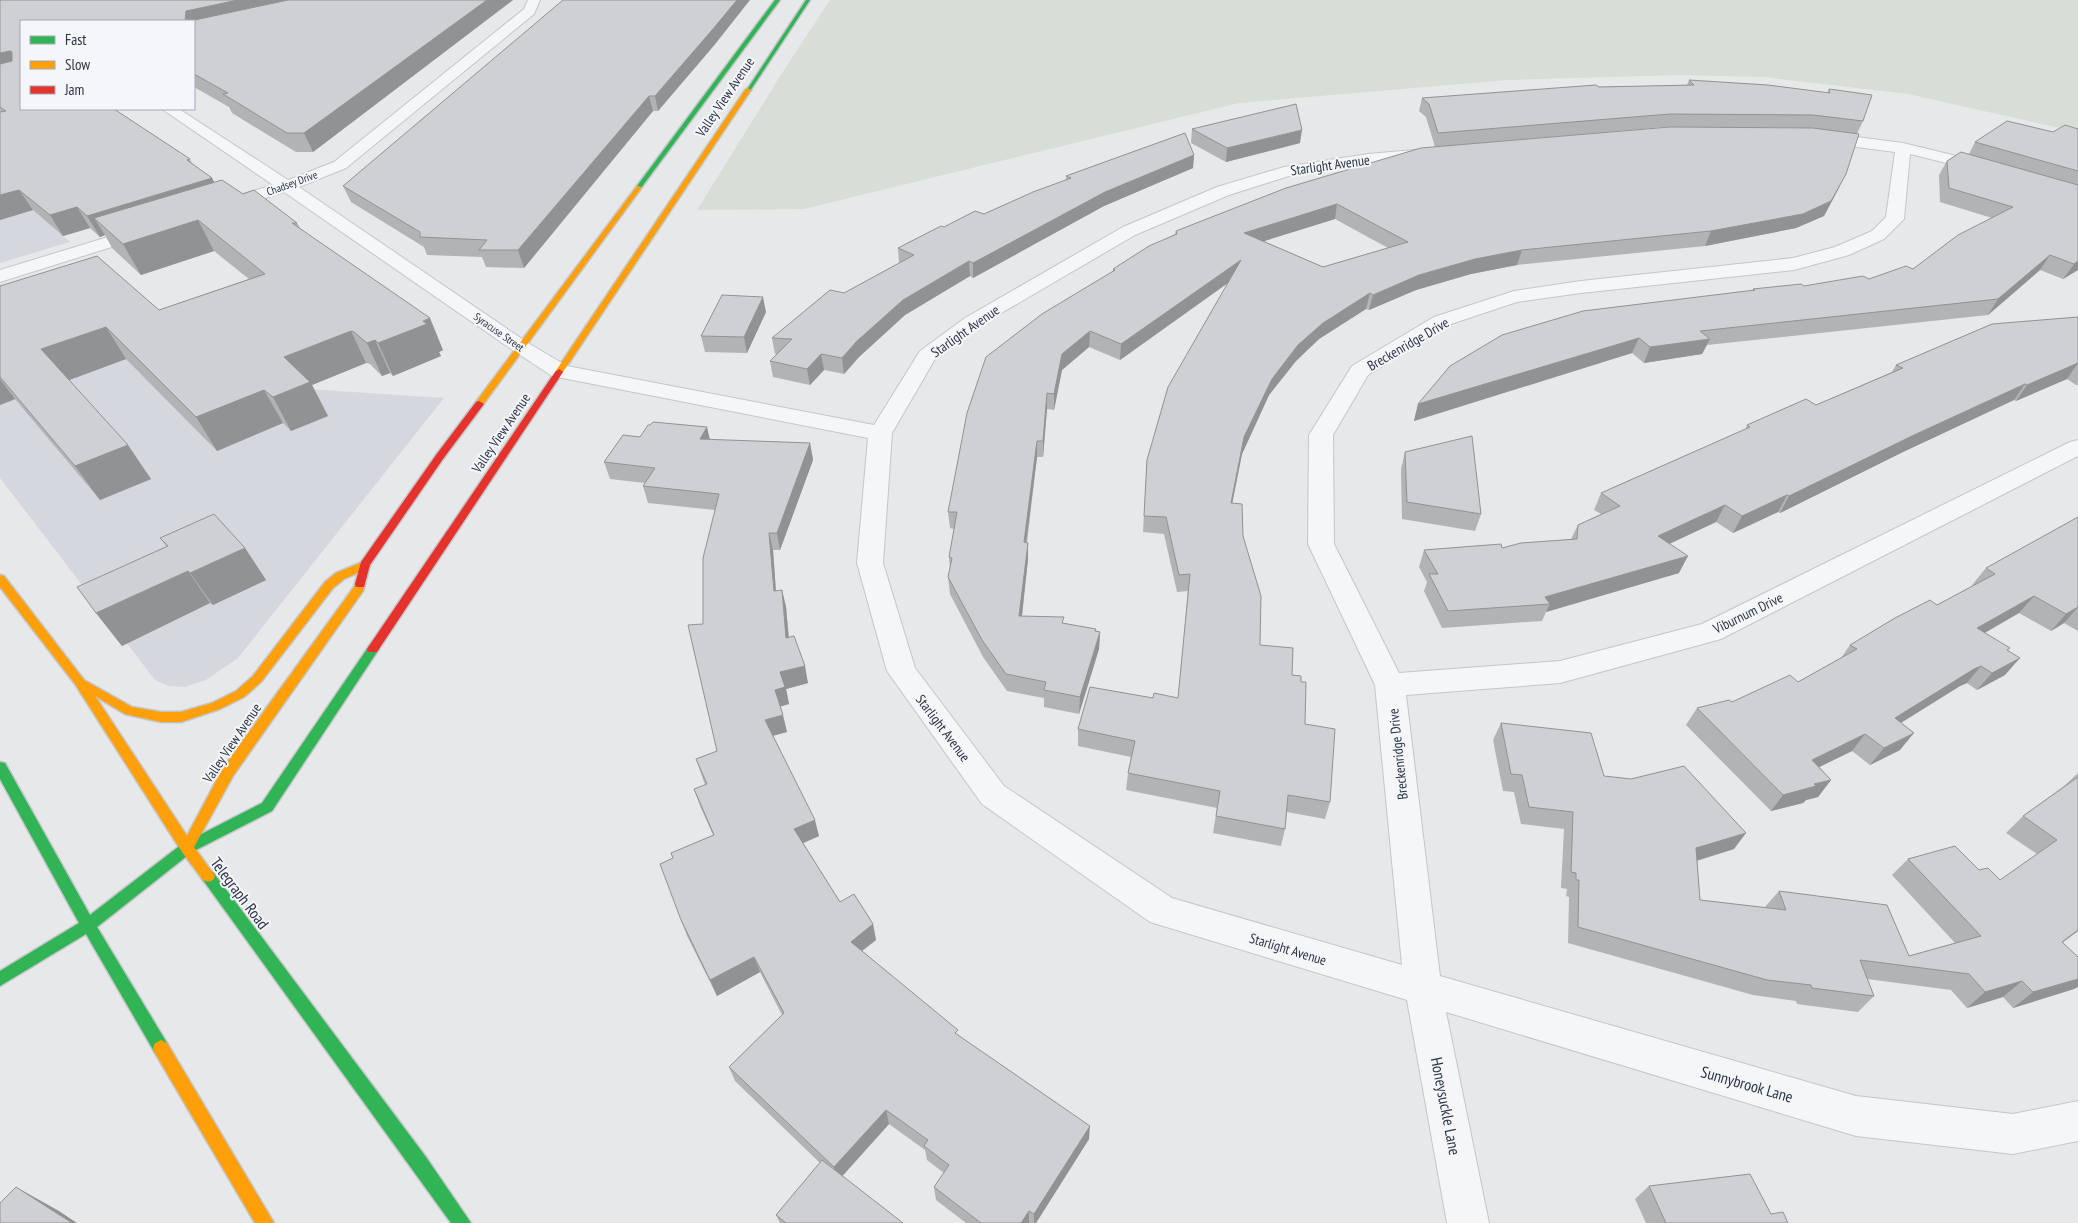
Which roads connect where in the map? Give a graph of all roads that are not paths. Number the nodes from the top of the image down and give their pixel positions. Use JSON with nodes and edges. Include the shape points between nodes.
{"nodes":[{"id":1,"x":534,"y":0,"type":"edge"},
{"id":2,"x":778,"y":0,"type":"edge"},
{"id":3,"x":808,"y":0,"type":"edge"},
{"id":4,"x":171,"y":110,"type":"edge"},
{"id":5,"x":1797,"y":135,"type":"edge"},
{"id":6,"x":1903,"y":148,"type":"junction"},
{"id":7,"x":1447,"y":152,"type":"edge"},
{"id":8,"x":2006,"y":174,"type":"edge"},
{"id":9,"x":286,"y":186,"type":"junction"},
{"id":10,"x":206,"y":211,"type":"edge"},
{"id":11,"x":160,"y":226,"type":"edge"},
{"id":12,"x":0,"y":276,"type":"edge"},
{"id":13,"x":521,"y":347,"type":"junction"},
{"id":14,"x":560,"y":372,"type":"junction"},
{"id":15,"x":880,"y":433,"type":"junction"},
{"id":16,"x":2078,"y":447,"type":"edge"},
{"id":17,"x":366,"y":565,"type":"junction"},
{"id":18,"x":0,"y":579,"type":"edge"},
{"id":19,"x":79,"y":681,"type":"junction"},
{"id":20,"x":1390,"y":685,"type":"junction"},
{"id":21,"x":0,"y":767,"type":"edge"},
{"id":22,"x":186,"y":848,"type":"junction"},
{"id":23,"x":88,"y":925,"type":"junction"},
{"id":24,"x":0,"y":979,"type":"edge"},
{"id":25,"x":1423,"y":989,"type":"junction"},
{"id":26,"x":2078,"y":1121,"type":"edge"},
{"id":27,"x":265,"y":1223,"type":"edge"},
{"id":28,"x":462,"y":1223,"type":"edge"},
{"id":29,"x":1468,"y":1223,"type":"edge"}],
"edges":[{"from":1,"to":9,"type":"street","name":"Chadsey Drive","via":[[530,11],[340,165]]},
{"from":2,"to":13,"type":"main road","name":"Valley View Avenue"},
{"from":3,"to":14,"type":"main road","name":"Valley View Avenue"},
{"from":4,"to":9,"type":"street","name":"Syracuse Street"},
{"from":5,"to":6,"type":"street"},
{"from":6,"to":8,"type":"street"},
{"from":6,"to":20,"type":"street","name":"Breckenridge Drive","via":[[1895,219],[1878,234],[1842,252],[1794,264],[1514,297],[1441,321],[1360,371],[1321,435],[1321,544]]},
{"from":7,"to":15,"type":"street","name":"Starlight Avenue","via":[[1290,170],[1223,191],[1129,231],[972,322],[928,355]]},
{"from":9,"to":10,"type":"street","name":"Chadsey Drive"},
{"from":9,"to":13,"type":"street","name":"Syracuse Street"},
{"from":11,"to":12,"type":"street"},
{"from":13,"to":14,"type":"street","name":"Syracuse Street"},
{"from":13,"to":17,"type":"main road","name":"Valley View Avenue"},
{"from":14,"to":15,"type":"street","name":"Syracuse Street"},
{"from":14,"to":22,"type":"main road","name":"Valley View Avenue","via":[[267,807]]},
{"from":15,"to":25,"type":"street","name":"Starlight Avenue","via":[[870,563],[901,671],[993,795],[1162,911]]},
{"from":16,"to":20,"type":"street","name":"Viburnum Drive","via":[[1711,632],[1560,672]]},
{"from":17,"to":19,"type":"main road","via":[[329,584],[257,679],[240,694],[216,706],[189,715],[161,717],[129,711]]},
{"from":17,"to":22,"type":"main road","name":"Valley View Avenue","via":[[359,588],[228,772]]},
{"from":18,"to":19,"type":"main road","name":"Telegraph Road"},
{"from":19,"to":22,"type":"main road","name":"Telegraph Road"},
{"from":20,"to":25,"type":"street","name":"Breckenridge Drive"},
{"from":21,"to":23,"type":"main road"},
{"from":22,"to":23,"type":"main road","name":"Valley View Avenue"},
{"from":22,"to":28,"type":"main road","name":"Telegraph Road"},
{"from":23,"to":24,"type":"main road","name":"Valley View Avenue"},
{"from":23,"to":27,"type":"main road"},
{"from":25,"to":26,"type":"street","name":"Sunnybrook Lane","via":[[1856,1116],[2013,1134]]},
{"from":25,"to":29,"type":"street","name":"Honeysuckle Lane"}]}
